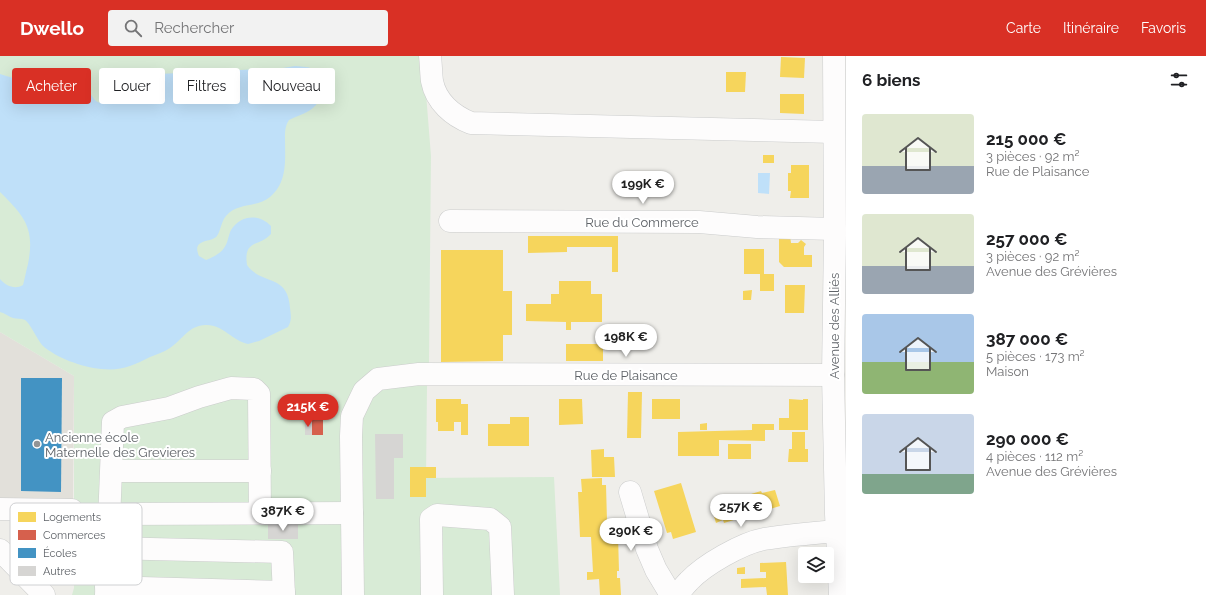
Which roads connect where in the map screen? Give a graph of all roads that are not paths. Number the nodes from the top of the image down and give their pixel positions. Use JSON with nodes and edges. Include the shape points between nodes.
{"nodes":[{"id":1,"x":430,"y":56,"type":"edge"},
{"id":2,"x":834,"y":56,"type":"edge"},
{"id":3,"x":834,"y":132,"type":"junction"},
{"id":4,"x":450,"y":221,"type":"dead end"},
{"id":5,"x":838,"y":233,"type":"edge"},
{"id":6,"x":840,"y":261,"type":"edge"},
{"id":7,"x":833,"y":375,"type":"junction"},
{"id":8,"x":112,"y":471,"type":"junction"},
{"id":9,"x":260,"y":471,"type":"junction"},
{"id":10,"x":630,"y":492,"type":"dead end"},
{"id":11,"x":111,"y":503,"type":"edge"},
{"id":12,"x":0,"y":509,"type":"edge"},
{"id":13,"x":10,"y":509,"type":"edge"},
{"id":14,"x":260,"y":513,"type":"junction"},
{"id":15,"x":352,"y":513,"type":"junction"},
{"id":16,"x":142,"y":514,"type":"edge"},
{"id":17,"x":840,"y":520,"type":"edge"},
{"id":18,"x":142,"y":549,"type":"edge"},
{"id":19,"x":0,"y":550,"type":"edge"},
{"id":20,"x":10,"y":560,"type":"edge"},
{"id":21,"x":34,"y":585,"type":"edge"},
{"id":22,"x":106,"y":591,"type":"edge"},
{"id":23,"x":284,"y":594,"type":"edge"},
{"id":24,"x":44,"y":595,"type":"edge"},
{"id":25,"x":353,"y":595,"type":"edge"},
{"id":26,"x":432,"y":595,"type":"edge"},
{"id":27,"x":503,"y":595,"type":"edge"},
{"id":28,"x":671,"y":595,"type":"edge"},
{"id":29,"x":677,"y":595,"type":"edge"},
{"id":30,"x":840,"y":595,"type":"edge"}],
"edges":[{"from":1,"to":3,"type":"street","via":[[432,82],[442,102],[450,112],[471,123]]},
{"from":2,"to":3,"type":"street","name":"Avenue des Alliés"},
{"from":3,"to":5,"type":"street","name":"Avenue des Alliés"},
{"from":4,"to":5,"type":"street","name":"Rue du Commerce","via":[[699,222]]},
{"from":5,"to":6,"type":"street","name":"Avenue des Alliés"},
{"from":6,"to":7,"type":"street","name":"Avenue des Alliés"},
{"from":7,"to":15,"type":"street","name":"Rue de Plaisance","via":[[419,374],[378,379],[364,392],[352,416]]},
{"from":7,"to":17,"type":"street","name":"Avenue des Alliés"},
{"from":8,"to":9,"type":"street"},
{"from":8,"to":9,"type":"street","via":[[113,422],[122,417],[170,408],[231,388],[254,389],[259,394]]},
{"from":8,"to":11,"type":"street"},
{"from":9,"to":14,"type":"street"},
{"from":10,"to":28,"type":"street","via":[[656,570]]},
{"from":12,"to":13,"type":"street"},
{"from":14,"to":15,"type":"street"},
{"from":14,"to":16,"type":"street"},
{"from":15,"to":25,"type":"street","name":"Rue de Plaisance"},
{"from":17,"to":29,"type":"street","via":[[745,545],[706,567]]},
{"from":17,"to":30,"type":"street","name":"Avenue des Alliés"},
{"from":18,"to":23,"type":"street","via":[[282,552]]},
{"from":19,"to":20,"type":"street"},
{"from":21,"to":24,"type":"street"},
{"from":22,"to":23,"type":"street"},
{"from":26,"to":27,"type":"street","via":[[431,519],[437,515],[490,519],[500,528]]}]}
